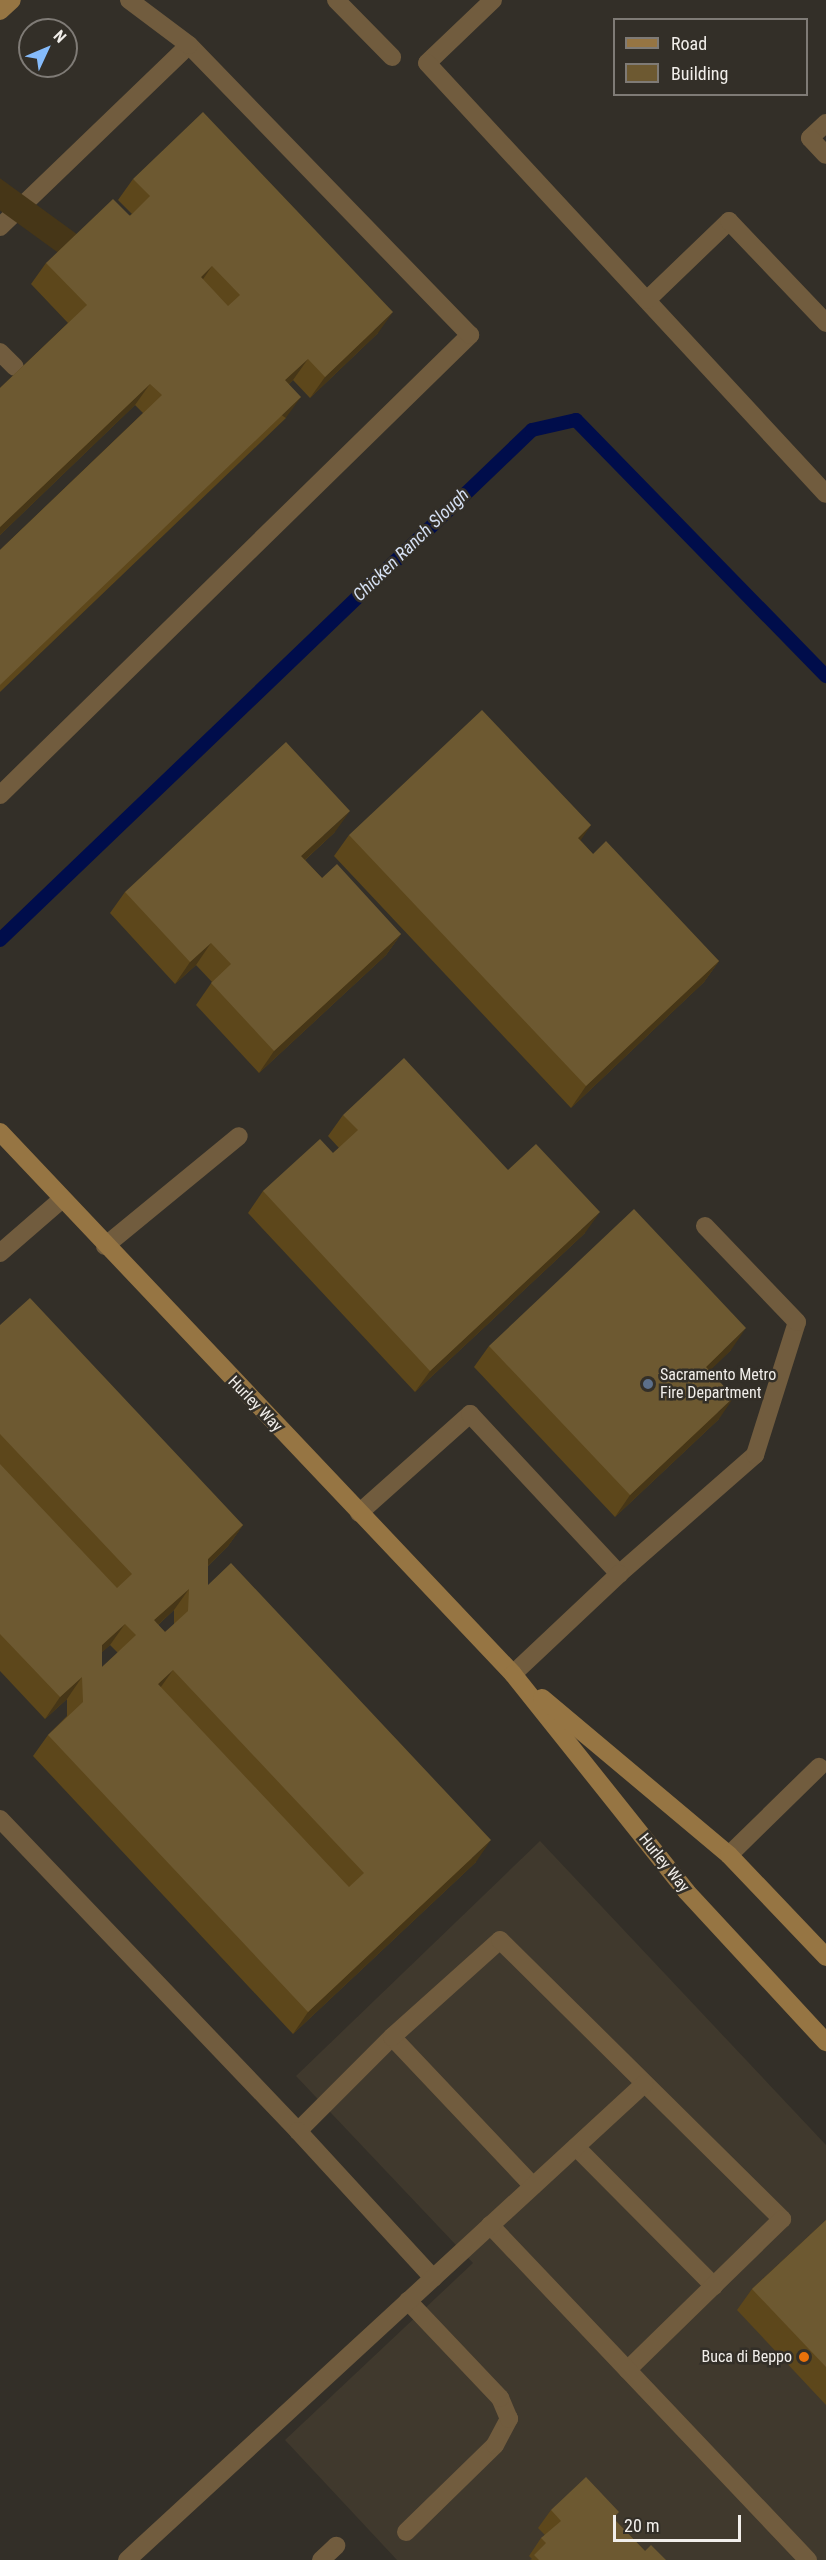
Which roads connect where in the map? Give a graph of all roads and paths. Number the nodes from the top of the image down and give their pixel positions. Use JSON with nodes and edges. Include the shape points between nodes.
{"nodes":[{"id":1,"x":12,"y":0,"type":"edge"},
{"id":2,"x":129,"y":0,"type":"edge"},
{"id":3,"x":336,"y":0,"type":"edge"},
{"id":4,"x":493,"y":0,"type":"edge"},
{"id":5,"x":0,"y":11,"type":"edge"},
{"id":6,"x":189,"y":45,"type":"junction"},
{"id":7,"x":392,"y":57,"type":"dead end"},
{"id":8,"x":826,"y":123,"type":"edge"},
{"id":9,"x":826,"y":155,"type":"edge"},
{"id":10,"x":0,"y":226,"type":"edge"},
{"id":11,"x":647,"y":300,"type":"junction"},
{"id":12,"x":826,"y":323,"type":"edge"},
{"id":13,"x":0,"y":352,"type":"edge"},
{"id":14,"x":15,"y":367,"type":"dead end"},
{"id":15,"x":826,"y":494,"type":"edge"},
{"id":16,"x":0,"y":795,"type":"edge"},
{"id":17,"x":0,"y":1132,"type":"edge"},
{"id":18,"x":239,"y":1136,"type":"dead end"},
{"id":19,"x":61,"y":1200,"type":"junction"},
{"id":20,"x":705,"y":1226,"type":"dead end"},
{"id":21,"x":105,"y":1246,"type":"junction"},
{"id":22,"x":0,"y":1253,"type":"edge"},
{"id":23,"x":359,"y":1513,"type":"junction"},
{"id":24,"x":619,"y":1574,"type":"junction"},
{"id":25,"x":513,"y":1674,"type":"junction"},
{"id":26,"x":819,"y":1767,"type":"dead end"},
{"id":27,"x":0,"y":1819,"type":"edge"},
{"id":28,"x":729,"y":1855,"type":"junction"},
{"id":29,"x":826,"y":1956,"type":"edge"},
{"id":30,"x":392,"y":2037,"type":"junction"},
{"id":31,"x":826,"y":2042,"type":"edge"},
{"id":32,"x":644,"y":2084,"type":"junction"},
{"id":33,"x":298,"y":2132,"type":"junction"},
{"id":34,"x":576,"y":2147,"type":"junction"},
{"id":35,"x":533,"y":2186,"type":"junction"},
{"id":36,"x":490,"y":2225,"type":"junction"},
{"id":37,"x":433,"y":2278,"type":"junction"},
{"id":38,"x":714,"y":2286,"type":"junction"},
{"id":39,"x":408,"y":2301,"type":"junction"},
{"id":40,"x":627,"y":2370,"type":"junction"},
{"id":41,"x":406,"y":2532,"type":"dead end"},
{"id":42,"x":336,"y":2546,"type":"dead end"},
{"id":43,"x":127,"y":2560,"type":"edge"},
{"id":44,"x":321,"y":2560,"type":"edge"},
{"id":45,"x":808,"y":2560,"type":"edge"}],
"edges":[{"from":1,"to":5,"type":"street"},
{"from":2,"to":6,"type":"lane"},
{"from":3,"to":7,"type":"lane"},
{"from":4,"to":11,"type":"lane","via":[[427,63]]},
{"from":6,"to":10,"type":"lane"},
{"from":6,"to":16,"type":"lane","via":[[470,335]]},
{"from":8,"to":9,"type":"lane","via":[[810,138]]},
{"from":11,"to":12,"type":"lane","via":[[729,221]]},
{"from":11,"to":15,"type":"lane"},
{"from":13,"to":14,"type":"lane"},
{"from":17,"to":19,"type":"street","name":"Hurley Way"},
{"from":18,"to":21,"type":"lane"},
{"from":19,"to":21,"type":"street","name":"Hurley Way"},
{"from":19,"to":22,"type":"lane"},
{"from":20,"to":24,"type":"lane","via":[[797,1322],[755,1455]]},
{"from":21,"to":23,"type":"street","name":"Hurley Way"},
{"from":23,"to":24,"type":"lane","via":[[470,1414]]},
{"from":23,"to":25,"type":"street","name":"Hurley Way"},
{"from":24,"to":25,"type":"lane"},
{"from":25,"to":28,"type":"street","name":"Hurley Way"},
{"from":25,"to":31,"type":"street","name":"Hurley Way","via":[[686,1891]]},
{"from":26,"to":28,"type":"lane"},
{"from":27,"to":33,"type":"lane"},
{"from":28,"to":29,"type":"street","name":"Hurley Way"},
{"from":30,"to":32,"type":"lane","via":[[500,1940]]},
{"from":30,"to":33,"type":"lane"},
{"from":30,"to":35,"type":"lane"},
{"from":32,"to":34,"type":"lane"},
{"from":32,"to":38,"type":"lane","via":[[782,2219]]},
{"from":33,"to":37,"type":"lane"},
{"from":34,"to":35,"type":"lane"},
{"from":34,"to":38,"type":"lane"},
{"from":35,"to":36,"type":"lane"},
{"from":36,"to":37,"type":"lane"},
{"from":36,"to":40,"type":"lane"},
{"from":37,"to":39,"type":"lane"},
{"from":38,"to":40,"type":"lane"},
{"from":39,"to":41,"type":"lane","via":[[500,2398],[509,2419],[495,2445]]},
{"from":39,"to":43,"type":"lane"},
{"from":40,"to":45,"type":"lane"},
{"from":42,"to":44,"type":"lane"}]}
